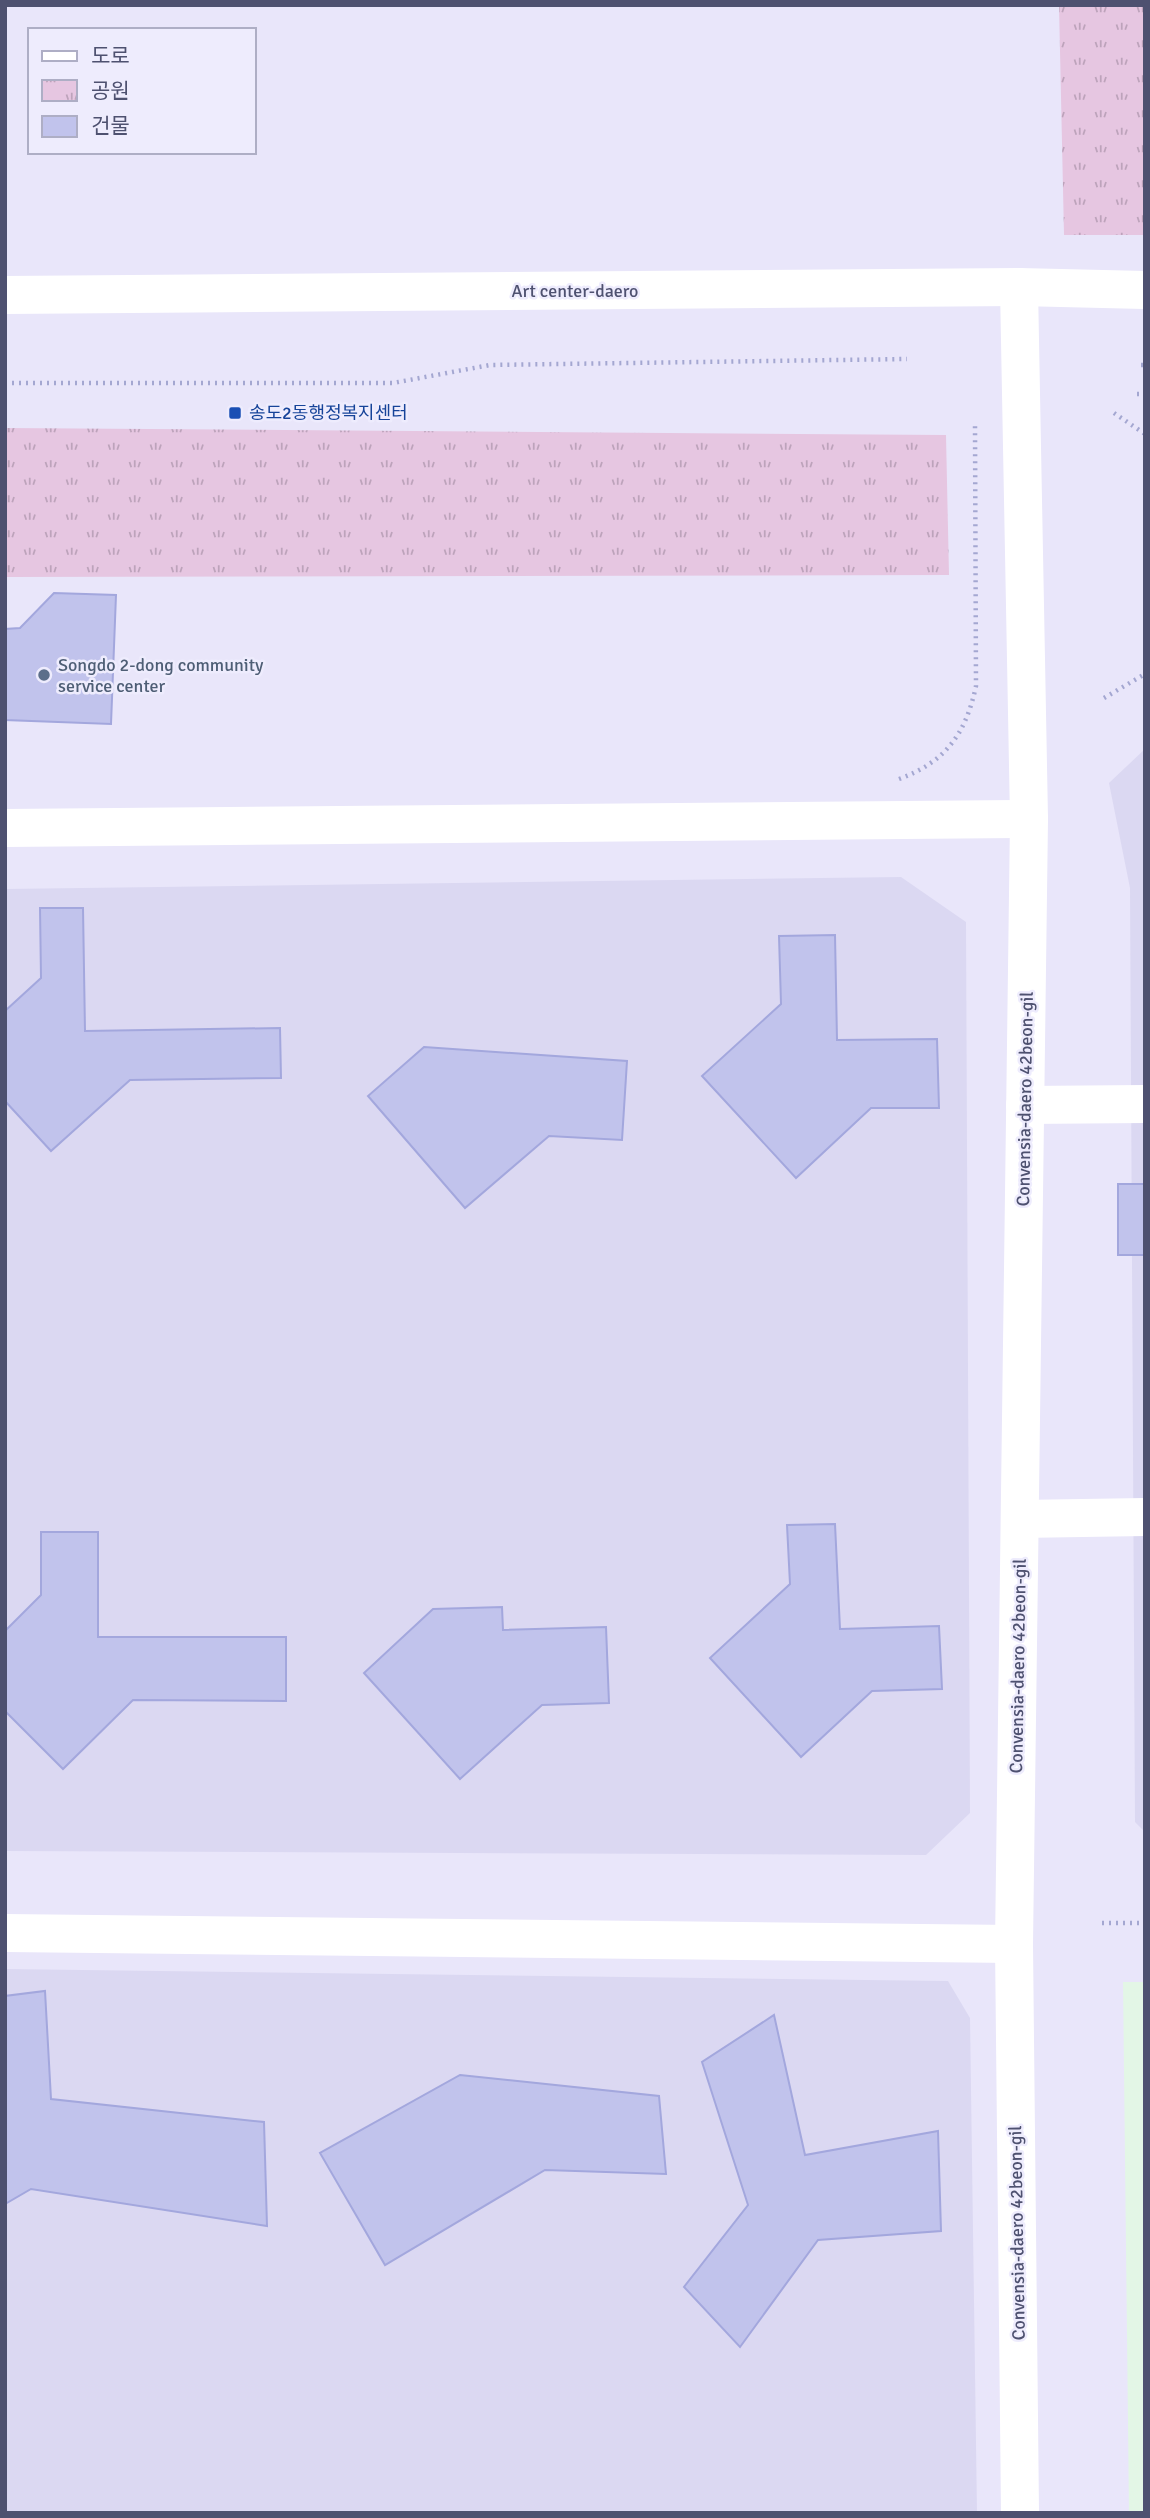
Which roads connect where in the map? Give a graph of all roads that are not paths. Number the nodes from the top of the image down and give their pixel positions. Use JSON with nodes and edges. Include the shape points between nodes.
{"nodes":[{"id":1,"x":1019,"y":287,"type":"junction"},
{"id":2,"x":1145,"y":290,"type":"edge"},
{"id":3,"x":5,"y":295,"type":"edge"},
{"id":4,"x":1028,"y":819,"type":"junction"},
{"id":5,"x":5,"y":828,"type":"edge"},
{"id":6,"x":1145,"y":1104,"type":"edge"},
{"id":7,"x":1025,"y":1105,"type":"junction"},
{"id":8,"x":1145,"y":1517,"type":"edge"},
{"id":9,"x":1020,"y":1519,"type":"junction"},
{"id":10,"x":5,"y":1933,"type":"edge"},
{"id":11,"x":1014,"y":1944,"type":"junction"},
{"id":12,"x":1020,"y":2513,"type":"edge"}],
"edges":[{"from":1,"to":2,"type":"street","name":"Art center-daero"},
{"from":1,"to":3,"type":"street","name":"Art center-daero"},
{"from":1,"to":4,"type":"street","name":"Convensia-daero 42beon-gil"},
{"from":4,"to":5,"type":"street"},
{"from":4,"to":7,"type":"street","name":"Convensia-daero 42beon-gil"},
{"from":6,"to":7,"type":"street"},
{"from":7,"to":9,"type":"street","name":"Convensia-daero 42beon-gil"},
{"from":8,"to":9,"type":"street"},
{"from":9,"to":11,"type":"street","name":"Convensia-daero 42beon-gil"},
{"from":10,"to":11,"type":"street"},
{"from":11,"to":12,"type":"street","name":"Convensia-daero 42beon-gil"}]}
